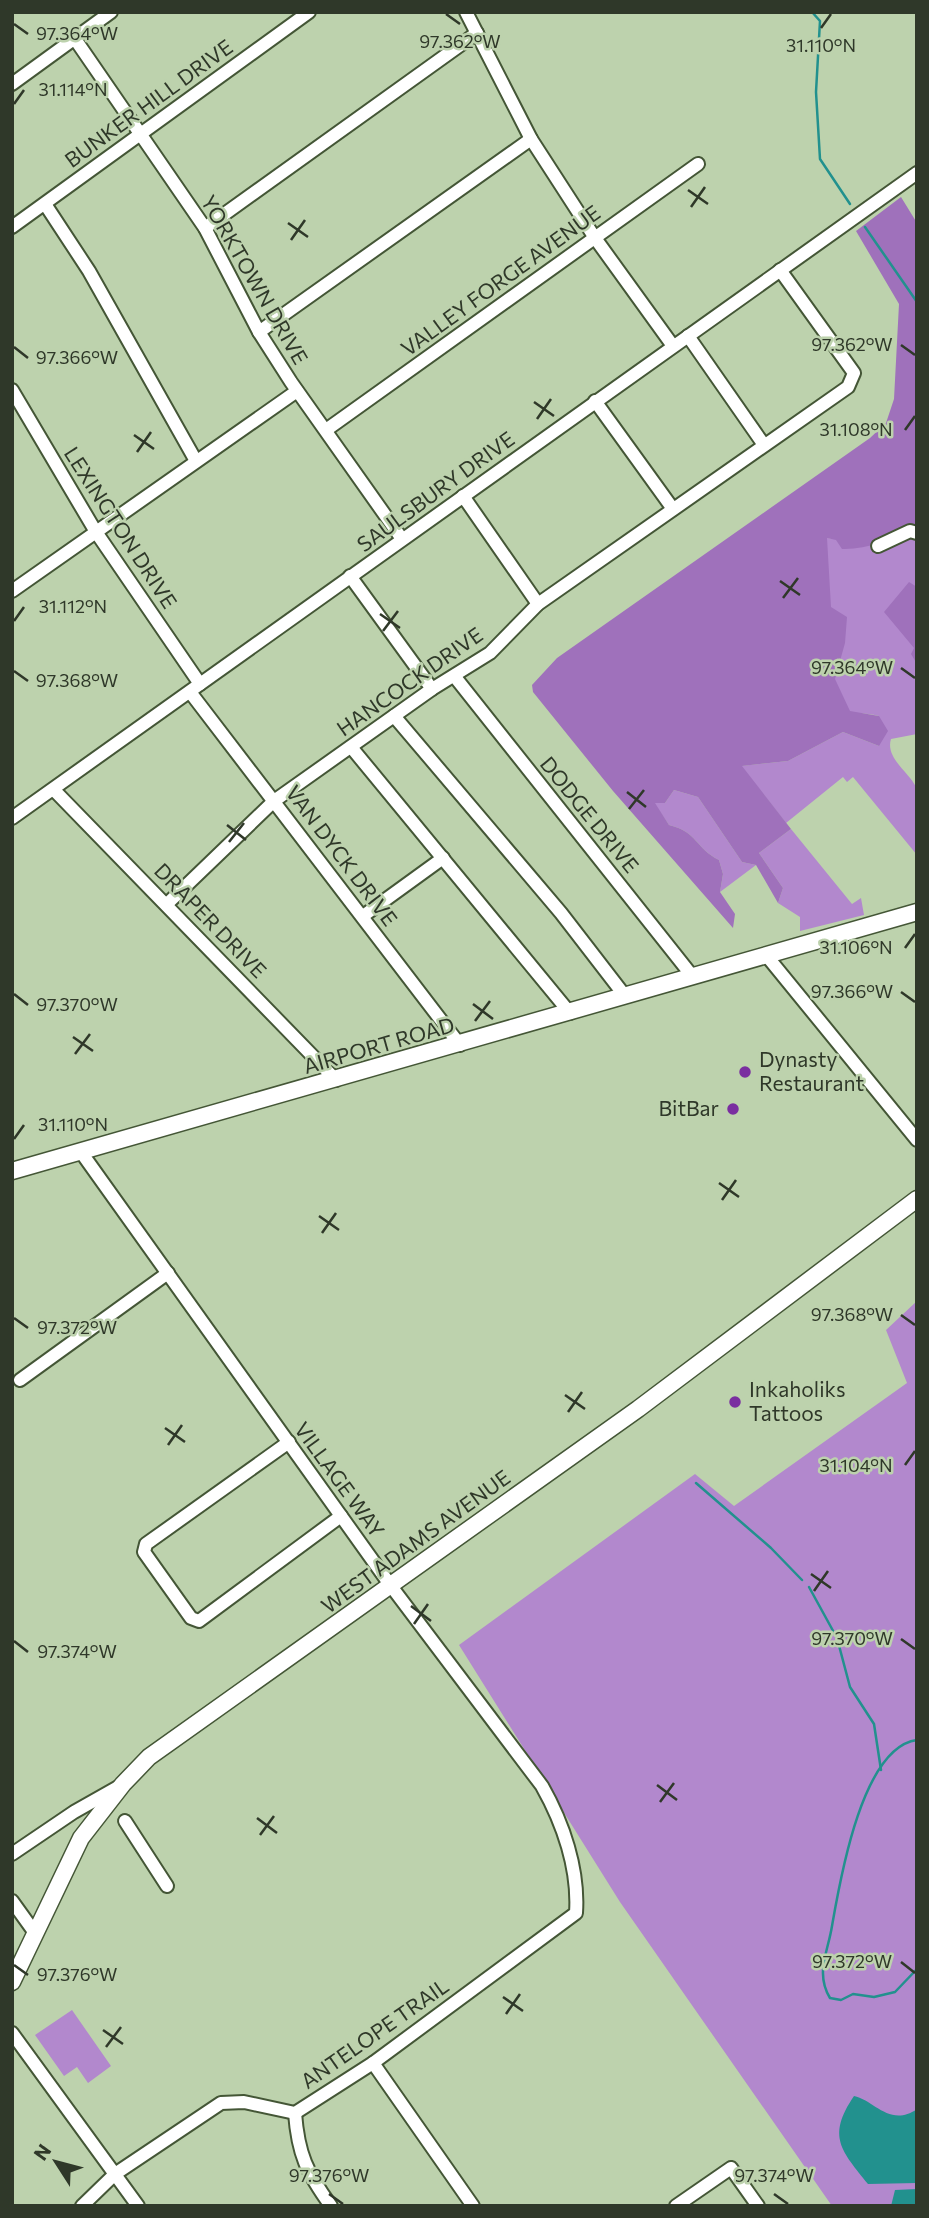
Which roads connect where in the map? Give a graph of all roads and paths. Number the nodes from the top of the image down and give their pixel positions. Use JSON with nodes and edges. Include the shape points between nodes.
{"nodes":[{"id":1,"x":111,"y":12,"type":"edge"},
{"id":2,"x":309,"y":12,"type":"edge"},
{"id":3,"x":466,"y":12,"type":"edge"},
{"id":4,"x":477,"y":33,"type":"junction"},
{"id":5,"x":75,"y":39,"type":"junction"},
{"id":6,"x":12,"y":84,"type":"edge"},
{"id":7,"x":140,"y":134,"type":"junction"},
{"id":8,"x":531,"y":139,"type":"junction"},
{"id":9,"x":698,"y":164,"type":"dead end"},
{"id":10,"x":917,"y":173,"type":"edge"},
{"id":11,"x":45,"y":204,"type":"junction"},
{"id":12,"x":12,"y":227,"type":"edge"},
{"id":13,"x":205,"y":228,"type":"junction"},
{"id":14,"x":595,"y":238,"type":"junction"},
{"id":15,"x":780,"y":270,"type":"junction"},
{"id":16,"x":260,"y":331,"type":"junction"},
{"id":17,"x":688,"y":336,"type":"junction"},
{"id":18,"x":673,"y":346,"type":"junction"},
{"id":19,"x":12,"y":390,"type":"edge"},
{"id":20,"x":297,"y":391,"type":"junction"},
{"id":21,"x":595,"y":401,"type":"junction"},
{"id":22,"x":326,"y":430,"type":"junction"},
{"id":23,"x":764,"y":445,"type":"junction"},
{"id":24,"x":196,"y":461,"type":"junction"},
{"id":25,"x":463,"y":496,"type":"junction"},
{"id":26,"x":673,"y":509,"type":"junction"},
{"id":27,"x":96,"y":532,"type":"junction"},
{"id":28,"x":917,"y":533,"type":"edge"},
{"id":29,"x":402,"y":539,"type":"junction"},
{"id":30,"x":878,"y":546,"type":"dead end"},
{"id":31,"x":350,"y":576,"type":"junction"},
{"id":32,"x":12,"y":591,"type":"edge"},
{"id":33,"x":538,"y":604,"type":"junction"},
{"id":34,"x":455,"y":677,"type":"junction"},
{"id":35,"x":195,"y":688,"type":"junction"},
{"id":36,"x":432,"y":689,"type":"junction"},
{"id":37,"x":394,"y":716,"type":"junction"},
{"id":38,"x":351,"y":747,"type":"junction"},
{"id":39,"x":54,"y":790,"type":"junction"},
{"id":40,"x":274,"y":801,"type":"junction"},
{"id":41,"x":12,"y":818,"type":"edge"},
{"id":42,"x":443,"y":858,"type":"junction"},
{"id":43,"x":167,"y":904,"type":"junction"},
{"id":44,"x":917,"y":912,"type":"edge"},
{"id":45,"x":363,"y":916,"type":"junction"},
{"id":46,"x":766,"y":955,"type":"junction"},
{"id":47,"x":694,"y":976,"type":"junction"},
{"id":48,"x":625,"y":996,"type":"junction"},
{"id":49,"x":570,"y":1013,"type":"junction"},
{"id":50,"x":460,"y":1045,"type":"junction"},
{"id":51,"x":336,"y":1080,"type":"junction"},
{"id":52,"x":917,"y":1140,"type":"edge"},
{"id":53,"x":81,"y":1152,"type":"junction"},
{"id":54,"x":12,"y":1171,"type":"edge"},
{"id":55,"x":917,"y":1199,"type":"edge"},
{"id":56,"x":168,"y":1273,"type":"junction"},
{"id":57,"x":20,"y":1380,"type":"dead end"},
{"id":58,"x":289,"y":1442,"type":"junction"},
{"id":59,"x":341,"y":1516,"type":"junction"},
{"id":60,"x":391,"y":1586,"type":"junction"},
{"id":61,"x":123,"y":1784,"type":"junction"},
{"id":62,"x":125,"y":1821,"type":"dead end"},
{"id":63,"x":12,"y":1854,"type":"edge"},
{"id":64,"x":167,"y":1886,"type":"dead end"},
{"id":65,"x":12,"y":1901,"type":"edge"},
{"id":66,"x":576,"y":1913,"type":"joint"},
{"id":67,"x":35,"y":1934,"type":"junction"},
{"id":68,"x":12,"y":1982,"type":"edge"},
{"id":69,"x":12,"y":2033,"type":"edge"},
{"id":70,"x":373,"y":2063,"type":"junction"},
{"id":71,"x":295,"y":2113,"type":"junction"},
{"id":72,"x":115,"y":2174,"type":"junction"},
{"id":73,"x":82,"y":2206,"type":"edge"},
{"id":74,"x":138,"y":2206,"type":"edge"},
{"id":75,"x":331,"y":2206,"type":"edge"},
{"id":76,"x":473,"y":2206,"type":"edge"},
{"id":77,"x":676,"y":2206,"type":"edge"},
{"id":78,"x":758,"y":2206,"type":"edge"}],
"edges":[{"from":1,"to":5,"type":"street"},
{"from":2,"to":7,"type":"street","name":"BUNKER HILL DRIVE"},
{"from":3,"to":4,"type":"street"},
{"from":4,"to":8,"type":"street"},
{"from":4,"to":13,"type":"street"},
{"from":5,"to":6,"type":"street"},
{"from":5,"to":7,"type":"street","name":"YORKTOWN DRIVE"},
{"from":7,"to":11,"type":"street","name":"BUNKER HILL DRIVE"},
{"from":7,"to":13,"type":"street","name":"YORKTOWN DRIVE"},
{"from":8,"to":14,"type":"street"},
{"from":8,"to":16,"type":"street"},
{"from":9,"to":14,"type":"street","name":"VALLEY FORGE AVENUE"},
{"from":10,"to":15,"type":"street","name":"SAULSBURY DRIVE"},
{"from":11,"to":12,"type":"street","name":"BUNKER HILL DRIVE"},
{"from":11,"to":24,"type":"street","via":[[89,271]]},
{"from":13,"to":16,"type":"street","name":"YORKTOWN DRIVE"},
{"from":14,"to":18,"type":"street"},
{"from":14,"to":22,"type":"street","name":"VALLEY FORGE AVENUE"},
{"from":15,"to":17,"type":"street","name":"SAULSBURY DRIVE"},
{"from":15,"to":23,"type":"street","name":"HANCOCK DRIVE","via":[[854,373],[848,387]]},
{"from":16,"to":20,"type":"street","name":"YORKTOWN DRIVE"},
{"from":17,"to":18,"type":"street","name":"SAULSBURY DRIVE"},
{"from":17,"to":23,"type":"street"},
{"from":18,"to":21,"type":"street","name":"SAULSBURY DRIVE"},
{"from":19,"to":27,"type":"street","name":"LEXINGTON DRIVE"},
{"from":20,"to":22,"type":"street","name":"YORKTOWN DRIVE"},
{"from":20,"to":24,"type":"street"},
{"from":21,"to":25,"type":"street","name":"SAULSBURY DRIVE"},
{"from":21,"to":26,"type":"street"},
{"from":22,"to":29,"type":"street","name":"YORKTOWN DRIVE"},
{"from":23,"to":26,"type":"street","name":"HANCOCK DRIVE"},
{"from":24,"to":27,"type":"street"},
{"from":25,"to":29,"type":"street","name":"SAULSBURY DRIVE"},
{"from":25,"to":33,"type":"street"},
{"from":26,"to":33,"type":"street","name":"HANCOCK DRIVE"},
{"from":27,"to":32,"type":"street"},
{"from":27,"to":35,"type":"street","name":"LEXINGTON DRIVE"},
{"from":28,"to":30,"type":"street","via":[[910,531]]},
{"from":29,"to":31,"type":"street","name":"SAULSBURY DRIVE"},
{"from":31,"to":35,"type":"street","name":"SAULSBURY DRIVE"},
{"from":31,"to":36,"type":"street"},
{"from":33,"to":34,"type":"street","name":"HANCOCK DRIVE","via":[[490,653]]},
{"from":34,"to":36,"type":"street","name":"HANCOCK DRIVE"},
{"from":34,"to":47,"type":"street","name":"DODGE DRIVE"},
{"from":35,"to":39,"type":"street","name":"SAULSBURY DRIVE"},
{"from":35,"to":40,"type":"street","name":"VAN DYCK DRIVE"},
{"from":36,"to":37,"type":"street","name":"HANCOCK DRIVE"},
{"from":37,"to":38,"type":"street","name":"HANCOCK DRIVE"},
{"from":37,"to":48,"type":"street"},
{"from":38,"to":40,"type":"street","name":"HANCOCK DRIVE"},
{"from":38,"to":42,"type":"street"},
{"from":39,"to":41,"type":"street","name":"SAULSBURY DRIVE"},
{"from":39,"to":43,"type":"street","name":"DRAPER DRIVE"},
{"from":40,"to":43,"type":"street","name":"HANCOCK DRIVE"},
{"from":40,"to":45,"type":"street","name":"VAN DYCK DRIVE"},
{"from":42,"to":45,"type":"street"},
{"from":42,"to":49,"type":"street"},
{"from":43,"to":51,"type":"street","name":"DRAPER DRIVE"},
{"from":44,"to":46,"type":"main road","name":"AIRPORT ROAD"},
{"from":45,"to":50,"type":"street","name":"VAN DYCK DRIVE"},
{"from":46,"to":47,"type":"main road","name":"AIRPORT ROAD"},
{"from":46,"to":52,"type":"street"},
{"from":47,"to":48,"type":"main road","name":"AIRPORT ROAD"},
{"from":48,"to":49,"type":"main road","name":"AIRPORT ROAD"},
{"from":49,"to":50,"type":"main road","name":"AIRPORT ROAD"},
{"from":50,"to":51,"type":"main road","name":"AIRPORT ROAD"},
{"from":51,"to":53,"type":"main road","name":"AIRPORT ROAD"},
{"from":53,"to":54,"type":"main road","name":"AIRPORT ROAD"},
{"from":53,"to":56,"type":"street","name":"VILLAGE WAY"},
{"from":55,"to":60,"type":"main road","name":"WEST ADAMS AVENUE","via":[[638,1409]]},
{"from":56,"to":57,"type":"street"},
{"from":56,"to":58,"type":"street","name":"VILLAGE WAY"},
{"from":58,"to":59,"type":"street","name":"VILLAGE WAY"},
{"from":58,"to":59,"type":"street","via":[[146,1544],[144,1552],[191,1618],[199,1621]]},
{"from":59,"to":60,"type":"street","name":"VILLAGE WAY"},
{"from":60,"to":61,"type":"main road","name":"WEST ADAMS AVENUE","via":[[149,1757]]},
{"from":60,"to":66,"type":"street","name":"VILLAGE WAY","via":[[542,1786],[558,1814],[577,1889]]},
{"from":61,"to":63,"type":"street"},
{"from":61,"to":67,"type":"main road","name":"WEST ADAMS AVENUE","via":[[81,1838]]},
{"from":62,"to":64,"type":"street"},
{"from":65,"to":67,"type":"street"},
{"from":66,"to":70,"type":"street","name":"ANTELOPE TRAIL"},
{"from":67,"to":68,"type":"main road","name":"WEST ADAMS AVENUE"},
{"from":69,"to":72,"type":"street"},
{"from":70,"to":71,"type":"street","name":"ANTELOPE TRAIL"},
{"from":70,"to":76,"type":"street"},
{"from":71,"to":72,"type":"street","name":"ANTELOPE TRAIL","via":[[244,2102],[221,2103]]},
{"from":71,"to":75,"type":"street","via":[[298,2148]]},
{"from":72,"to":73,"type":"street","name":"ANTELOPE TRAIL"},
{"from":72,"to":74,"type":"street"},
{"from":77,"to":78,"type":"street","via":[[731,2168]]}]}
